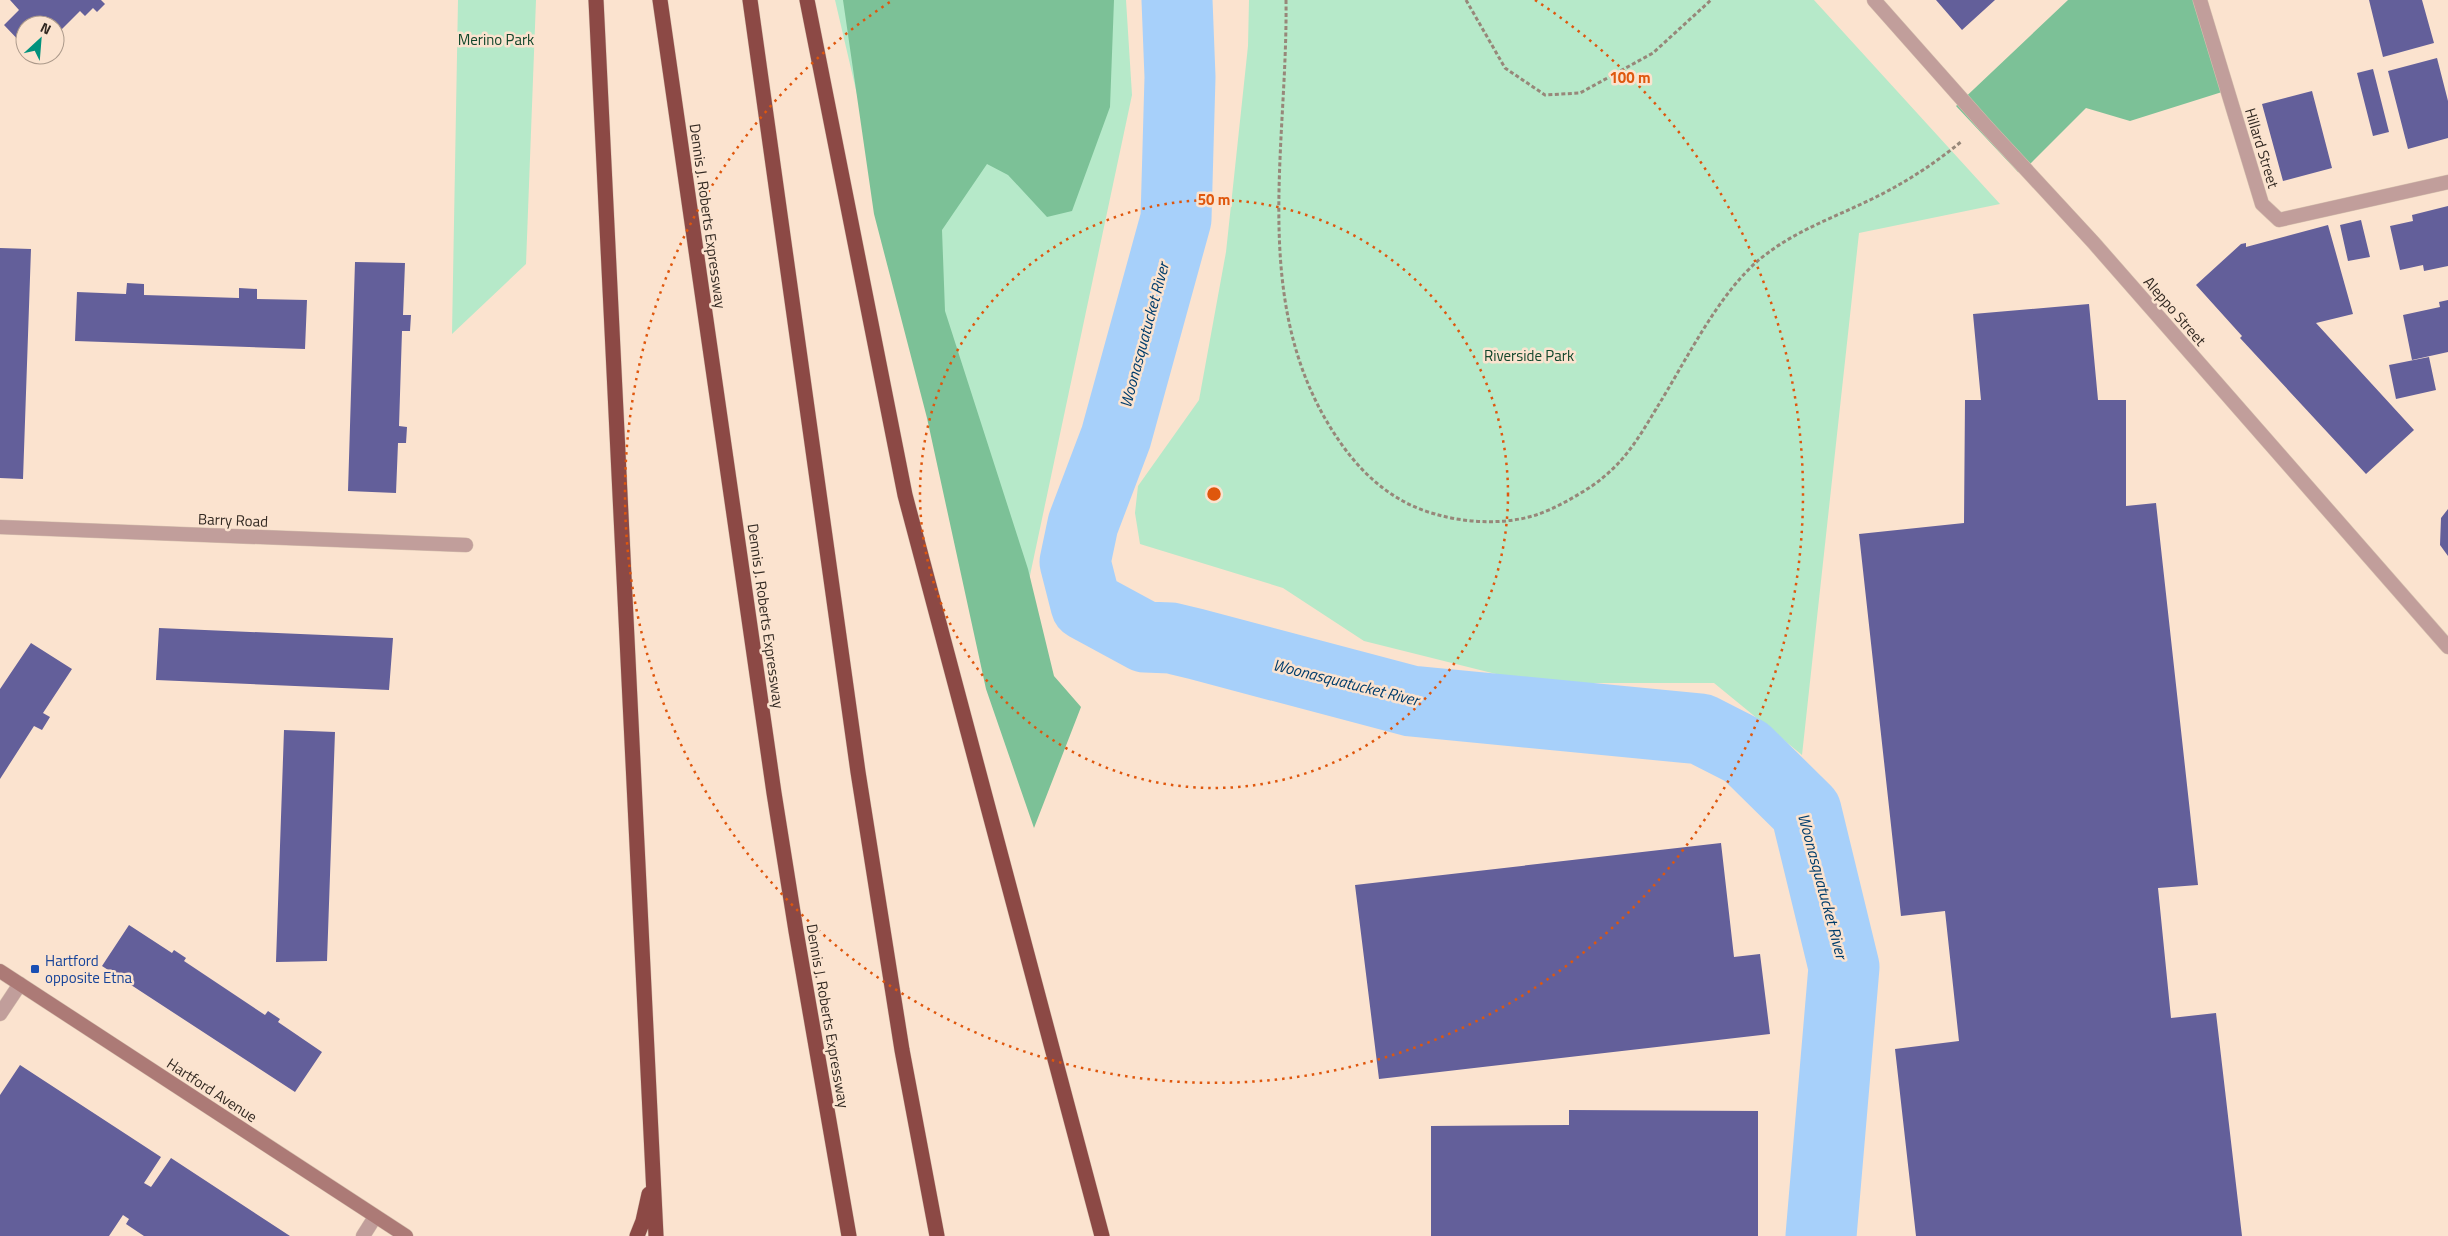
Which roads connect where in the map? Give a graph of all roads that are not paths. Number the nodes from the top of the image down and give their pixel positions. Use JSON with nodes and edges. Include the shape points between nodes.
{"nodes":[{"id":1,"x":596,"y":0,"type":"edge"},
{"id":2,"x":660,"y":0,"type":"edge"},
{"id":3,"x":750,"y":0,"type":"edge"},
{"id":4,"x":806,"y":0,"type":"edge"},
{"id":5,"x":1874,"y":0,"type":"edge"},
{"id":6,"x":2200,"y":0,"type":"edge"},
{"id":7,"x":2448,"y":182,"type":"edge"},
{"id":8,"x":0,"y":526,"type":"edge"},
{"id":9,"x":466,"y":545,"type":"dead end"},
{"id":10,"x":2448,"y":647,"type":"edge"},
{"id":11,"x":0,"y":971,"type":"edge"},
{"id":12,"x":20,"y":984,"type":"junction"},
{"id":13,"x":0,"y":1014,"type":"edge"},
{"id":14,"x":653,"y":1168,"type":"junction"},
{"id":15,"x":375,"y":1217,"type":"junction"},
{"id":16,"x":363,"y":1236,"type":"edge"},
{"id":17,"x":406,"y":1236,"type":"edge"},
{"id":18,"x":637,"y":1236,"type":"edge"},
{"id":19,"x":656,"y":1236,"type":"edge"},
{"id":20,"x":849,"y":1236,"type":"edge"},
{"id":21,"x":938,"y":1236,"type":"edge"},
{"id":22,"x":1102,"y":1236,"type":"edge"}],
"edges":[{"from":1,"to":14,"type":"highway"},
{"from":2,"to":20,"type":"highway","name":"Dennis J. Roberts Expressway","via":[[775,802]]},
{"from":3,"to":21,"type":"highway","via":[[860,781],[901,1040]]},
{"from":4,"to":22,"type":"highway","via":[[905,495]]},
{"from":5,"to":10,"type":"street","name":"Aleppo Street"},
{"from":6,"to":7,"type":"street","name":"Hillard Street","via":[[2262,204],[2279,220]]},
{"from":8,"to":9,"type":"street","name":"Barry Road"},
{"from":11,"to":12,"type":"main road","name":"Hartford Avenue"},
{"from":12,"to":13,"type":"street"},
{"from":12,"to":15,"type":"main road","name":"Hartford Avenue"},
{"from":14,"to":18,"type":"highway"},
{"from":14,"to":19,"type":"highway"},
{"from":15,"to":16,"type":"street"},
{"from":15,"to":17,"type":"main road","name":"Hartford Avenue"}]}
